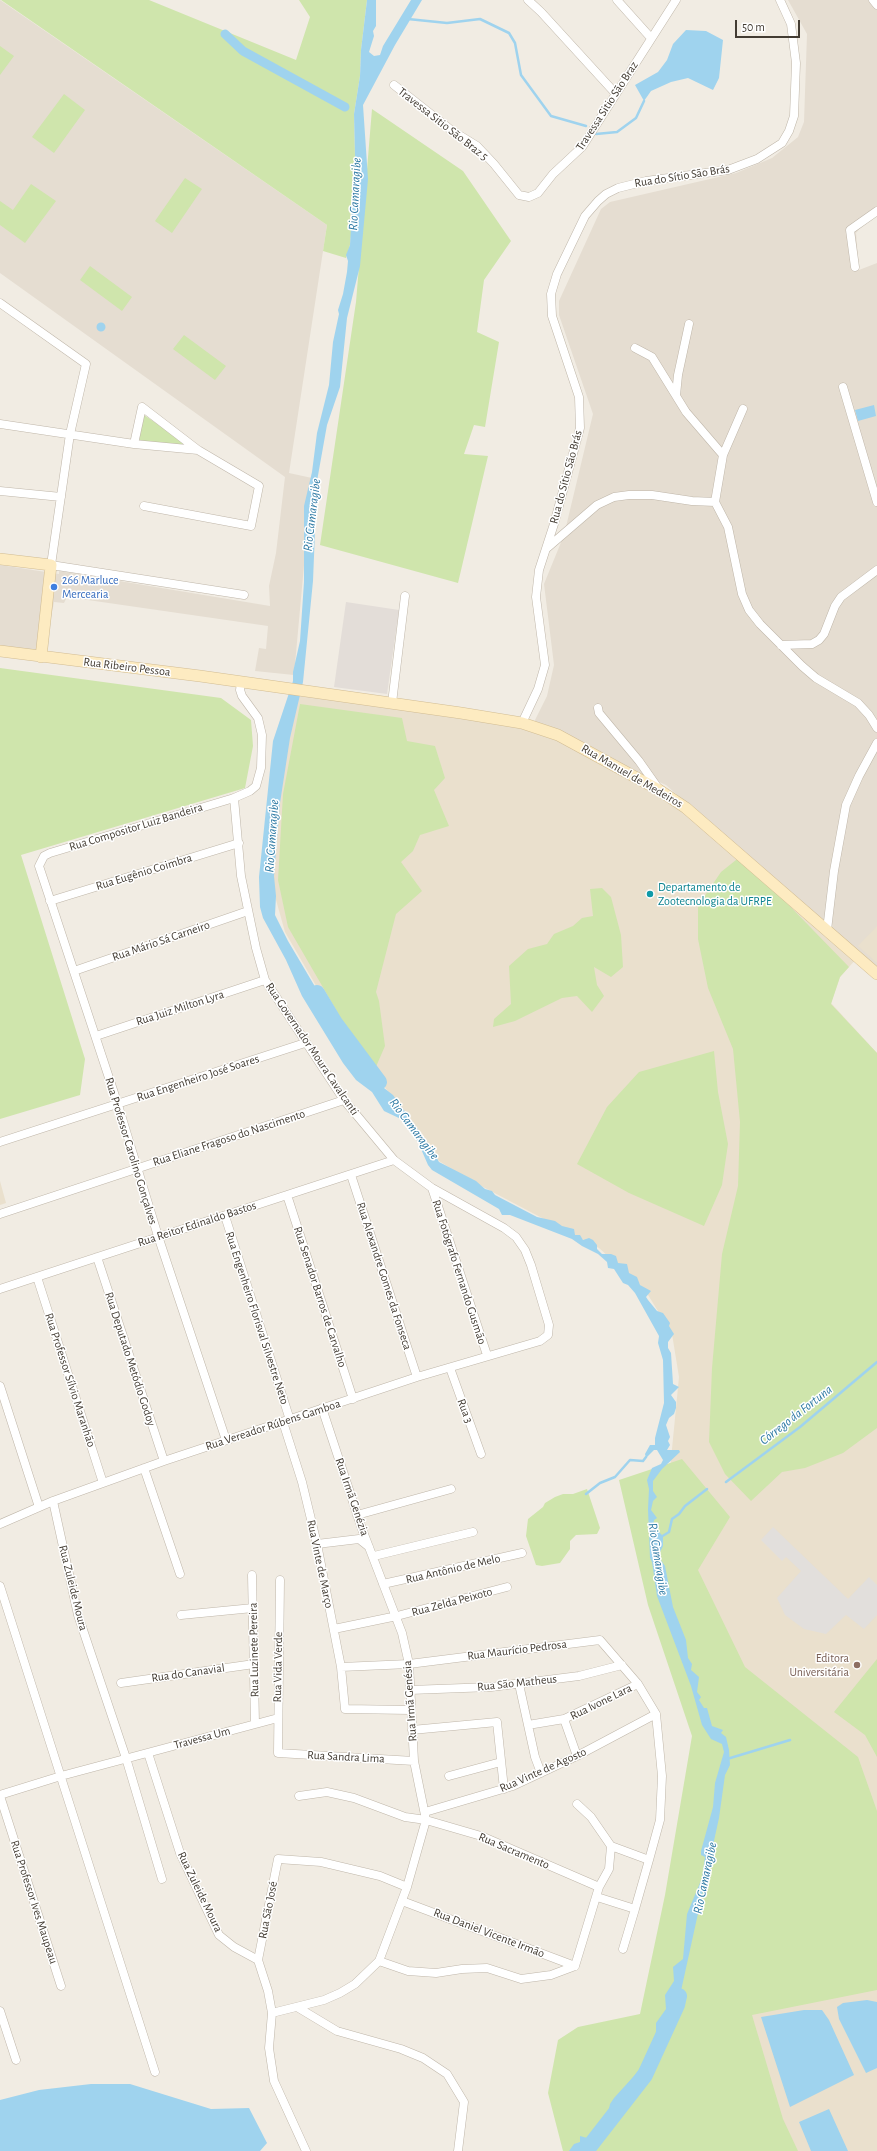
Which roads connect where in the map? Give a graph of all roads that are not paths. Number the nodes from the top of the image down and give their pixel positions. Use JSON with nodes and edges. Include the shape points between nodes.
{"nodes":[{"id":1,"x":528,"y":0,"type":"edge"},
{"id":2,"x":617,"y":0,"type":"edge"},
{"id":3,"x":676,"y":0,"type":"edge"},
{"id":4,"x":780,"y":0,"type":"edge"},
{"id":5,"x":873,"y":0,"type":"edge"},
{"id":6,"x":877,"y":4,"type":"edge"},
{"id":7,"x":651,"y":38,"type":"junction"},
{"id":8,"x":394,"y":85,"type":"dead end"},
{"id":9,"x":616,"y":94,"type":"junction"},
{"id":10,"x":524,"y":197,"type":"joint"},
{"id":11,"x":877,"y":211,"type":"edge"},
{"id":12,"x":854,"y":267,"type":"dead end"},
{"id":13,"x":0,"y":303,"type":"edge"},
{"id":14,"x":689,"y":324,"type":"dead end"},
{"id":15,"x":635,"y":348,"type":"dead end"},
{"id":16,"x":842,"y":387,"type":"dead end"},
{"id":17,"x":676,"y":395,"type":"junction"},
{"id":18,"x":743,"y":409,"type":"dead end"},
{"id":19,"x":0,"y":424,"type":"edge"},
{"id":20,"x":70,"y":434,"type":"junction"},
{"id":21,"x":134,"y":444,"type":"junction"},
{"id":22,"x":198,"y":450,"type":"junction"},
{"id":23,"x":723,"y":455,"type":"junction"},
{"id":24,"x":0,"y":491,"type":"edge"},
{"id":25,"x":61,"y":497,"type":"junction"},
{"id":26,"x":715,"y":502,"type":"junction"},
{"id":27,"x":877,"y":502,"type":"edge"},
{"id":28,"x":144,"y":506,"type":"dead end"},
{"id":29,"x":547,"y":548,"type":"junction"},
{"id":30,"x":0,"y":559,"type":"edge"},
{"id":31,"x":51,"y":565,"type":"junction"},
{"id":32,"x":877,"y":570,"type":"edge"},
{"id":33,"x":244,"y":594,"type":"dead end"},
{"id":34,"x":405,"y":596,"type":"dead end"},
{"id":35,"x":781,"y":645,"type":"junction"},
{"id":36,"x":0,"y":651,"type":"edge"},
{"id":37,"x":41,"y":657,"type":"junction"},
{"id":38,"x":241,"y":683,"type":"junction"},
{"id":39,"x":331,"y":695,"type":"joint"},
{"id":40,"x":392,"y":703,"type":"junction"},
{"id":41,"x":598,"y":708,"type":"dead end"},
{"id":42,"x":522,"y":723,"type":"junction"},
{"id":43,"x":877,"y":728,"type":"edge"},
{"id":44,"x":877,"y":744,"type":"edge"},
{"id":45,"x":660,"y":790,"type":"junction"},
{"id":46,"x":234,"y":798,"type":"junction"},
{"id":47,"x":239,"y":843,"type":"junction"},
{"id":48,"x":40,"y":861,"type":"joint"},
{"id":49,"x":50,"y":901,"type":"junction"},
{"id":50,"x":248,"y":911,"type":"junction"},
{"id":51,"x":827,"y":930,"type":"junction"},
{"id":52,"x":74,"y":970,"type":"junction"},
{"id":53,"x":877,"y":974,"type":"edge"},
{"id":54,"x":265,"y":980,"type":"junction"},
{"id":55,"x":96,"y":1036,"type":"junction"},
{"id":56,"x":305,"y":1043,"type":"junction"},
{"id":57,"x":344,"y":1100,"type":"junction"},
{"id":58,"x":118,"y":1105,"type":"junction"},
{"id":59,"x":0,"y":1142,"type":"edge"},
{"id":60,"x":394,"y":1160,"type":"junction"},
{"id":61,"x":137,"y":1169,"type":"junction"},
{"id":62,"x":351,"y":1174,"type":"junction"},
{"id":63,"x":432,"y":1188,"type":"junction"},
{"id":64,"x":287,"y":1195,"type":"junction"},
{"id":65,"x":0,"y":1214,"type":"edge"},
{"id":66,"x":225,"y":1216,"type":"junction"},
{"id":67,"x":158,"y":1236,"type":"junction"},
{"id":68,"x":97,"y":1257,"type":"junction"},
{"id":69,"x":38,"y":1277,"type":"junction"},
{"id":70,"x":0,"y":1290,"type":"edge"},
{"id":71,"x":548,"y":1335,"type":"joint"},
{"id":72,"x":487,"y":1355,"type":"junction"},
{"id":73,"x":450,"y":1368,"type":"junction"},
{"id":74,"x":417,"y":1378,"type":"junction"},
{"id":75,"x":0,"y":1386,"type":"edge"},
{"id":76,"x":353,"y":1399,"type":"junction"},
{"id":77,"x":322,"y":1408,"type":"junction"},
{"id":78,"x":287,"y":1421,"type":"junction"},
{"id":79,"x":226,"y":1440,"type":"junction"},
{"id":80,"x":481,"y":1454,"type":"dead end"},
{"id":81,"x":164,"y":1461,"type":"junction"},
{"id":82,"x":144,"y":1468,"type":"junction"},
{"id":83,"x":103,"y":1483,"type":"junction"},
{"id":84,"x":452,"y":1488,"type":"dead end"},
{"id":85,"x":53,"y":1501,"type":"junction"},
{"id":86,"x":39,"y":1507,"type":"junction"},
{"id":87,"x":357,"y":1515,"type":"junction"},
{"id":88,"x":0,"y":1524,"type":"edge"},
{"id":89,"x":473,"y":1532,"type":"dead end"},
{"id":90,"x":317,"y":1544,"type":"junction"},
{"id":91,"x":522,"y":1554,"type":"dead end"},
{"id":92,"x":374,"y":1556,"type":"junction"},
{"id":93,"x":180,"y":1574,"type":"dead end"},
{"id":94,"x":252,"y":1575,"type":"dead end"},
{"id":95,"x":280,"y":1580,"type":"dead end"},
{"id":96,"x":384,"y":1584,"type":"junction"},
{"id":97,"x":0,"y":1586,"type":"edge"},
{"id":98,"x":506,"y":1587,"type":"dead end"},
{"id":99,"x":253,"y":1608,"type":"junction"},
{"id":100,"x":181,"y":1615,"type":"dead end"},
{"id":101,"x":397,"y":1616,"type":"junction"},
{"id":102,"x":334,"y":1629,"type":"junction"},
{"id":103,"x":254,"y":1664,"type":"junction"},
{"id":104,"x":409,"y":1664,"type":"junction"},
{"id":105,"x":622,"y":1665,"type":"junction"},
{"id":106,"x":341,"y":1667,"type":"junction"},
{"id":107,"x":121,"y":1683,"type":"dead end"},
{"id":108,"x":519,"y":1684,"type":"junction"},
{"id":109,"x":638,"y":1684,"type":"junction"},
{"id":110,"x":410,"y":1690,"type":"junction"},
{"id":111,"x":410,"y":1710,"type":"junction"},
{"id":112,"x":656,"y":1714,"type":"junction"},
{"id":113,"x":278,"y":1718,"type":"junction"},
{"id":114,"x":564,"y":1719,"type":"junction"},
{"id":115,"x":256,"y":1724,"type":"junction"},
{"id":116,"x":528,"y":1725,"type":"junction"},
{"id":117,"x":412,"y":1730,"type":"junction"},
{"id":118,"x":148,"y":1753,"type":"junction"},
{"id":119,"x":278,"y":1753,"type":"joint"},
{"id":120,"x":577,"y":1756,"type":"junction"},
{"id":121,"x":126,"y":1758,"type":"junction"},
{"id":122,"x":414,"y":1760,"type":"junction"},
{"id":123,"x":501,"y":1762,"type":"junction"},
{"id":124,"x":541,"y":1773,"type":"junction"},
{"id":125,"x":62,"y":1776,"type":"junction"},
{"id":126,"x":449,"y":1776,"type":"dead end"},
{"id":127,"x":504,"y":1789,"type":"junction"},
{"id":128,"x":0,"y":1795,"type":"edge"},
{"id":129,"x":299,"y":1796,"type":"dead end"},
{"id":130,"x":577,"y":1804,"type":"dead end"},
{"id":131,"x":426,"y":1816,"type":"junction"},
{"id":132,"x":611,"y":1846,"type":"junction"},
{"id":133,"x":649,"y":1860,"type":"junction"},
{"id":134,"x":162,"y":1879,"type":"dead end"},
{"id":135,"x":407,"y":1887,"type":"junction"},
{"id":136,"x":599,"y":1887,"type":"junction"},
{"id":137,"x":597,"y":1897,"type":"junction"},
{"id":138,"x":402,"y":1901,"type":"junction"},
{"id":139,"x":635,"y":1909,"type":"junction"},
{"id":140,"x":624,"y":1949,"type":"dead end"},
{"id":141,"x":258,"y":1960,"type":"junction"},
{"id":142,"x":379,"y":1961,"type":"junction"},
{"id":143,"x":576,"y":1966,"type":"junction"},
{"id":144,"x":61,"y":1986,"type":"dead end"},
{"id":145,"x":297,"y":2007,"type":"junction"},
{"id":146,"x":0,"y":2011,"type":"edge"},
{"id":147,"x":272,"y":2013,"type":"junction"},
{"id":148,"x":16,"y":2060,"type":"dead end"},
{"id":149,"x":155,"y":2072,"type":"dead end"},
{"id":150,"x":306,"y":2151,"type":"edge"},
{"id":151,"x":458,"y":2151,"type":"edge"}],
"edges":[{"from":1,"to":9,"type":"street"},
{"from":2,"to":7,"type":"street"},
{"from":3,"to":7,"type":"street","name":"Travessa Sitio São Braz"},
{"from":4,"to":29,"type":"street","name":"Rua do Sítio São Brás","via":[[791,24],[796,63],[794,116],[790,131],[782,143],[757,159],[728,170],[646,180],[606,194],[585,216],[558,274],[551,294],[552,316],[579,397],[580,428]]},
{"from":5,"to":6,"type":"street"},
{"from":7,"to":9,"type":"street","name":"Travessa Sitio São Braz"},
{"from":8,"to":10,"type":"street","name":"Travessa Sitio São Braz 5","via":[[477,146],[512,188]]},
{"from":9,"to":10,"type":"street","name":"Travessa Sitio São Braz","via":[[582,147],[553,174],[538,193]]},
{"from":11,"to":12,"type":"street","via":[[850,230]]},
{"from":13,"to":20,"type":"street","via":[[86,364]]},
{"from":14,"to":17,"type":"street"},
{"from":15,"to":17,"type":"street","via":[[652,357]]},
{"from":16,"to":27,"type":"street"},
{"from":17,"to":23,"type":"street","via":[[686,412]]},
{"from":18,"to":23,"type":"street"},
{"from":19,"to":20,"type":"street"},
{"from":20,"to":21,"type":"street"},
{"from":20,"to":25,"type":"street"},
{"from":21,"to":22,"type":"street"},
{"from":21,"to":22,"type":"street","via":[[142,407]]},
{"from":22,"to":28,"type":"street","via":[[259,486],[251,526]]},
{"from":23,"to":26,"type":"street"},
{"from":24,"to":25,"type":"street"},
{"from":25,"to":31,"type":"street"},
{"from":26,"to":29,"type":"street","via":[[652,495],[614,498],[592,508]]},
{"from":26,"to":35,"type":"street","via":[[728,527],[741,587],[749,610]]},
{"from":29,"to":42,"type":"street","name":"Rua do Sítio São Brás","via":[[539,570],[536,597],[545,665],[538,689]]},
{"from":30,"to":31,"type":"main road"},
{"from":31,"to":33,"type":"street"},
{"from":31,"to":37,"type":"main road"},
{"from":32,"to":35,"type":"street","via":[[841,597],[819,640],[812,644]]},
{"from":34,"to":40,"type":"street"},
{"from":35,"to":43,"type":"street","via":[[816,678],[858,703]]},
{"from":36,"to":37,"type":"main road","name":"Rua Ribeiro Pessoa"},
{"from":37,"to":38,"type":"main road","name":"Rua Ribeiro Pessoa"},
{"from":38,"to":39,"type":"main road","name":"Rua Ribeiro Pessoa"},
{"from":38,"to":46,"type":"street","name":"Rua Compositor Luiz Bandeira","via":[[242,696],[258,718],[263,748],[256,786]]},
{"from":39,"to":40,"type":"main road","name":"Rua Manuel de Medeiros"},
{"from":40,"to":42,"type":"main road","name":"Rua Manuel de Medeiros"},
{"from":41,"to":45,"type":"street","via":[[599,713]]},
{"from":42,"to":45,"type":"main road","name":"Rua Manuel de Medeiros","via":[[575,744]]},
{"from":44,"to":51,"type":"street","via":[[846,805],[835,864]]},
{"from":45,"to":51,"type":"main road","name":"Rua Manuel de Medeiros","via":[[701,820]]},
{"from":46,"to":47,"type":"street","name":"Rua Governador Moura Cavalcanti"},
{"from":46,"to":48,"type":"street","name":"Rua Compositor Luiz Bandeira","via":[[50,853]]},
{"from":47,"to":49,"type":"street","name":"Rua Eugênio Coimbra"},
{"from":47,"to":50,"type":"street","name":"Rua Governador Moura Cavalcanti"},
{"from":48,"to":49,"type":"street","name":"Rua Professor Carolino Gonçalves","via":[[39,866]]},
{"from":49,"to":52,"type":"street","name":"Rua Professor Carolino Gonçalves"},
{"from":50,"to":52,"type":"street","name":"Rua Mário Sá Carneiro"},
{"from":50,"to":54,"type":"street","name":"Rua Governador Moura Cavalcanti"},
{"from":51,"to":53,"type":"main road","name":"Rua Manuel de Medeiros"},
{"from":52,"to":55,"type":"street","name":"Rua Professor Carolino Gonçalves"},
{"from":54,"to":55,"type":"street","name":"Rua Juiz Milton Lyra"},
{"from":54,"to":56,"type":"street","name":"Rua Governador Moura Cavalcanti"},
{"from":55,"to":58,"type":"street","name":"Rua Professor Carolino Gonçalves"},
{"from":56,"to":57,"type":"street","name":"Rua Governador Moura Cavalcanti"},
{"from":56,"to":58,"type":"street","name":"Rua Engenheiro José Soares"},
{"from":57,"to":60,"type":"street","name":"Rua Governador Moura Cavalcanti"},
{"from":57,"to":61,"type":"street","name":"Rua Eliane Fragoso do Nascimento"},
{"from":58,"to":59,"type":"street","name":"Rua Engenheiro José Soares"},
{"from":58,"to":61,"type":"street","name":"Rua Professor Carolino Gonçalves"},
{"from":60,"to":62,"type":"street","name":"Rua Reitor Edinaldo Bastos"},
{"from":60,"to":63,"type":"street","name":"Rua Governador Moura Cavalcanti"},
{"from":61,"to":65,"type":"street","name":"Rua Eliane Fragoso do Nascimento"},
{"from":61,"to":67,"type":"street","name":"Rua Professor Carolino Gonçalves"},
{"from":62,"to":64,"type":"street","name":"Rua Reitor Edinaldo Bastos"},
{"from":62,"to":74,"type":"street","name":"Rua Alexandre Gomes da Fonseca"},
{"from":63,"to":71,"type":"street","name":"Rua Governador Moura Cavalcanti","via":[[516,1237],[531,1265],[549,1325]]},
{"from":63,"to":72,"type":"street","name":"Rua Fotógrafo Fernando Gusmão"},
{"from":64,"to":66,"type":"street","name":"Rua Reitor Edinaldo Bastos"},
{"from":64,"to":76,"type":"street","name":"Rua Senador Barros de Carvalho"},
{"from":66,"to":67,"type":"street","name":"Rua Reitor Edinaldo Bastos"},
{"from":66,"to":78,"type":"street","name":"Rua Engenheiro Florisval Silvestre Neto"},
{"from":67,"to":68,"type":"street","name":"Rua Reitor Edinaldo Bastos"},
{"from":67,"to":79,"type":"street","name":"Rua Professor Carolino Gonçalves"},
{"from":68,"to":69,"type":"street","name":"Rua Reitor Edinaldo Bastos"},
{"from":68,"to":81,"type":"street","name":"Rua Deputado Metódio Godoy"},
{"from":69,"to":70,"type":"street","name":"Rua Reitor Edinaldo Bastos"},
{"from":69,"to":83,"type":"street","name":"Rua Professor Sílvio Maranhão"},
{"from":71,"to":72,"type":"street","name":"Rua Vereador Rúbens Gamboa","via":[[540,1341]]},
{"from":72,"to":73,"type":"street","name":"Rua Vereador Rúbens Gamboa"},
{"from":73,"to":74,"type":"street","name":"Rua Vereador Rúbens Gamboa"},
{"from":73,"to":80,"type":"street","name":"Rua 3"},
{"from":74,"to":76,"type":"street","name":"Rua Vereador Rúbens Gamboa"},
{"from":75,"to":86,"type":"street"},
{"from":76,"to":77,"type":"street","name":"Rua Vereador Rúbens Gamboa"},
{"from":77,"to":78,"type":"street","name":"Rua Vereador Rúbens Gamboa"},
{"from":77,"to":87,"type":"street","name":"Rua Irmã Genézia"},
{"from":78,"to":79,"type":"street","name":"Rua Vereador Rúbens Gamboa"},
{"from":78,"to":90,"type":"street","name":"Rua Vinte de Março"},
{"from":79,"to":81,"type":"street","name":"Rua Vereador Rúbens Gamboa"},
{"from":81,"to":82,"type":"street","name":"Rua Vereador Rúbens Gamboa"},
{"from":82,"to":83,"type":"street","name":"Rua Vereador Rúbens Gamboa"},
{"from":82,"to":93,"type":"street"},
{"from":83,"to":85,"type":"street","name":"Rua Vereador Rúbens Gamboa"},
{"from":84,"to":87,"type":"street"},
{"from":85,"to":86,"type":"street","name":"Rua Vereador Rúbens Gamboa"},
{"from":85,"to":121,"type":"street","name":"Rua Zuleide Moura","via":[[78,1615]]},
{"from":86,"to":88,"type":"street","name":"Rua Vereador Rúbens Gamboa"},
{"from":87,"to":92,"type":"street","name":"Rua Irmã Genézia"},
{"from":89,"to":92,"type":"street"},
{"from":90,"to":92,"type":"street","via":[[359,1539],[365,1542]]},
{"from":90,"to":102,"type":"street","name":"Rua Vinte de Março"},
{"from":91,"to":96,"type":"street","name":"Rua Antônio de Melo"},
{"from":92,"to":96,"type":"street","name":"Rua Irmã Genézia"},
{"from":94,"to":99,"type":"street","name":"Rua Luzinete Pereira"},
{"from":95,"to":113,"type":"street","name":"Rua Vida Verde"},
{"from":96,"to":101,"type":"street","name":"Rua Irmã Genésia"},
{"from":97,"to":125,"type":"street"},
{"from":98,"to":101,"type":"street","name":"Rua Zelda Peixoto"},
{"from":99,"to":100,"type":"street"},
{"from":99,"to":103,"type":"street","name":"Rua Luzinete Pereira"},
{"from":101,"to":102,"type":"street","name":"Rua Zelda Peixoto"},
{"from":101,"to":104,"type":"street","name":"Rua Irmã Genésia"},
{"from":102,"to":106,"type":"street","name":"Rua Vinte de Março"},
{"from":103,"to":107,"type":"street","name":"Rua do Canavial"},
{"from":103,"to":115,"type":"street","name":"Rua Luzinete Pereira"},
{"from":104,"to":105,"type":"street","name":"Rua Maurício Pedrosa","via":[[600,1640]]},
{"from":104,"to":106,"type":"street","name":"Rua Maurício Pedrosa"},
{"from":104,"to":110,"type":"street","name":"Rua Irmã Genésia"},
{"from":105,"to":108,"type":"street","name":"Rua São Matheus","via":[[579,1676]]},
{"from":105,"to":109,"type":"street","name":"Rua Maurício Pedrosa"},
{"from":106,"to":111,"type":"street","name":"Rua Vinte de Março","via":[[345,1709]]},
{"from":108,"to":110,"type":"street","name":"Rua São Matheus"},
{"from":108,"to":116,"type":"street"},
{"from":109,"to":112,"type":"street","name":"Rua Maurício Pedrosa"},
{"from":109,"to":114,"type":"street","name":"Rua Ivone Lara"},
{"from":110,"to":111,"type":"street","name":"Rua Irmã Genésia"},
{"from":111,"to":117,"type":"street","name":"Rua Irmã Genésia"},
{"from":112,"to":120,"type":"street","name":"Rua Vinte de Agosto"},
{"from":112,"to":133,"type":"street","via":[[662,1776],[660,1820]]},
{"from":113,"to":115,"type":"street","name":"Travessa Um"},
{"from":113,"to":119,"type":"street","name":"Rua Vida Verde"},
{"from":114,"to":116,"type":"street","name":"Rua Ivone Lara"},
{"from":114,"to":120,"type":"street","name":"Rua Ivone Lara"},
{"from":115,"to":118,"type":"street","name":"Travessa Um"},
{"from":116,"to":124,"type":"street"},
{"from":117,"to":122,"type":"street","name":"Rua Irmã Genésia"},
{"from":117,"to":123,"type":"street","via":[[496,1722]]},
{"from":118,"to":121,"type":"street","name":"Travessa Um"},
{"from":118,"to":141,"type":"street","name":"Rua Zuleide Moura","via":[[180,1853],[219,1934],[234,1947]]},
{"from":119,"to":122,"type":"street","name":"Rua Sandra Lima"},
{"from":120,"to":124,"type":"street","name":"Rua Vinte de Agosto"},
{"from":121,"to":125,"type":"street","name":"Travessa Um"},
{"from":121,"to":134,"type":"street","name":"Rua Zuleide Moura"},
{"from":122,"to":131,"type":"street","name":"Rua Irmã Genésia"},
{"from":123,"to":126,"type":"street"},
{"from":123,"to":127,"type":"street"},
{"from":124,"to":127,"type":"street","name":"Rua Vinte de Agosto"},
{"from":125,"to":128,"type":"street","name":"Travessa Um"},
{"from":125,"to":149,"type":"street"},
{"from":127,"to":131,"type":"street","name":"Rua Vinte de Agosto"},
{"from":128,"to":144,"type":"street","name":"Rua Professor Ives Maupeau"},
{"from":129,"to":131,"type":"street","name":"Rua Sacramento","via":[[327,1792],[354,1798],[405,1817]]},
{"from":130,"to":132,"type":"street","via":[[591,1818]]},
{"from":131,"to":135,"type":"street"},
{"from":131,"to":136,"type":"street","name":"Rua Sacramento","via":[[481,1836]]},
{"from":132,"to":133,"type":"street"},
{"from":132,"to":136,"type":"street","via":[[609,1869]]},
{"from":133,"to":139,"type":"street"},
{"from":135,"to":138,"type":"street"},
{"from":135,"to":141,"type":"street","name":"Rua São José","via":[[380,1876],[321,1862],[278,1859]]},
{"from":136,"to":137,"type":"street"},
{"from":137,"to":139,"type":"street"},
{"from":137,"to":143,"type":"street"},
{"from":138,"to":142,"type":"street"},
{"from":138,"to":143,"type":"street","name":"Rua Daniel Vicente Irmão"},
{"from":139,"to":140,"type":"street"},
{"from":141,"to":147,"type":"street"},
{"from":142,"to":143,"type":"street","via":[[408,1971],[436,1973],[487,1968],[521,1979],[551,1976]]},
{"from":142,"to":145,"type":"street","via":[[355,1984],[340,1993]]},
{"from":145,"to":147,"type":"street"},
{"from":145,"to":151,"type":"street","via":[[337,2031],[401,2049],[423,2058],[448,2074],[464,2102]]},
{"from":146,"to":148,"type":"street"},
{"from":147,"to":150,"type":"street","via":[[269,2048],[274,2081]]}]}
